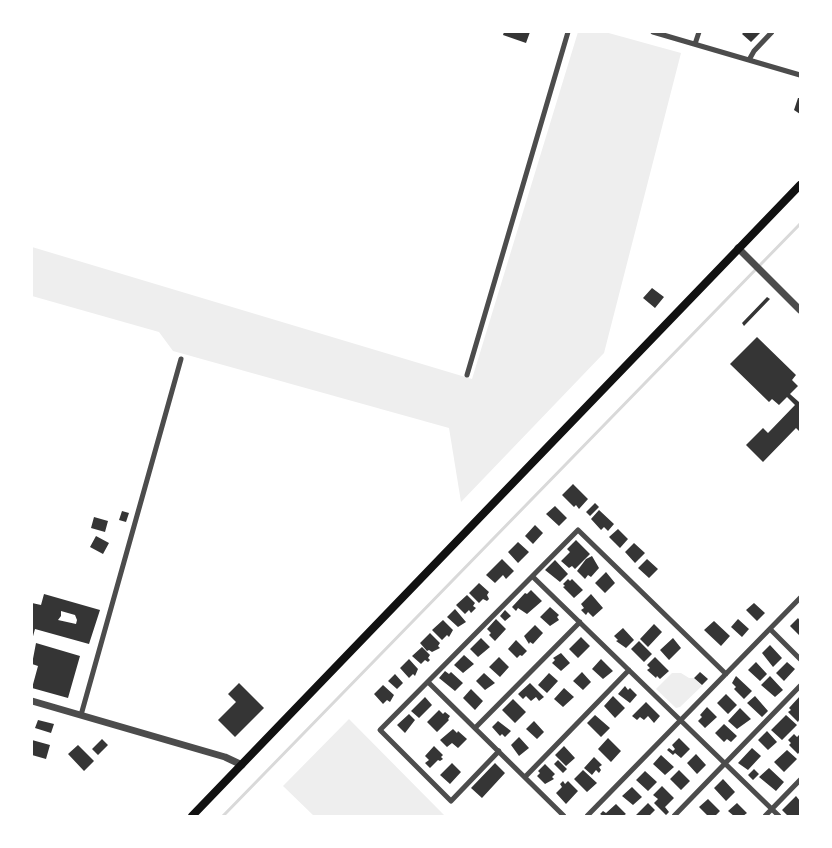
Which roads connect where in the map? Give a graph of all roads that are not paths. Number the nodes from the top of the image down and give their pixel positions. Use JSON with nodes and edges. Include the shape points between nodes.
{"nodes":[{"id":1,"x":568,"y":32,"type":"edge"},
{"id":2,"x":652,"y":32,"type":"edge"},
{"id":3,"x":699,"y":32,"type":"edge"},
{"id":4,"x":772,"y":32,"type":"edge"},
{"id":5,"x":695,"y":44,"type":"junction"},
{"id":6,"x":749,"y":60,"type":"junction"},
{"id":7,"x":801,"y":75,"type":"edge"},
{"id":8,"x":801,"y":185,"type":"edge"},
{"id":9,"x":738,"y":248,"type":"junction"},
{"id":10,"x":801,"y":309,"type":"edge"},
{"id":11,"x":181,"y":359,"type":"dead end"},
{"id":12,"x":467,"y":375,"type":"dead end"},
{"id":13,"x":533,"y":576,"type":"junction"},
{"id":14,"x":801,"y":598,"type":"edge"},
{"id":15,"x":580,"y":622,"type":"junction"},
{"id":16,"x":770,"y":629,"type":"junction"},
{"id":17,"x":801,"y":659,"type":"edge"},
{"id":18,"x":629,"y":670,"type":"junction"},
{"id":19,"x":726,"y":674,"type":"junction"},
{"id":20,"x":428,"y":682,"type":"junction"},
{"id":21,"x":801,"y":686,"type":"edge"},
{"id":22,"x":32,"y":701,"type":"edge"},
{"id":23,"x":81,"y":715,"type":"junction"},
{"id":24,"x":681,"y":720,"type":"junction"},
{"id":25,"x":475,"y":728,"type":"junction"},
{"id":26,"x":499,"y":751,"type":"junction"},
{"id":27,"x":725,"y":764,"type":"junction"},
{"id":28,"x":242,"y":765,"type":"junction"},
{"id":29,"x":525,"y":777,"type":"junction"},
{"id":30,"x":801,"y":780,"type":"edge"},
{"id":31,"x":772,"y":810,"type":"junction"},
{"id":32,"x":192,"y":816,"type":"edge"},
{"id":33,"x":564,"y":816,"type":"edge"},
{"id":34,"x":587,"y":816,"type":"edge"},
{"id":35,"x":674,"y":816,"type":"edge"},
{"id":36,"x":765,"y":816,"type":"edge"},
{"id":37,"x":779,"y":816,"type":"edge"}],
"edges":[{"from":1,"to":12,"type":"street"},
{"from":2,"to":5,"type":"street"},
{"from":3,"to":5,"type":"street"},
{"from":4,"to":6,"type":"street"},
{"from":5,"to":6,"type":"street"},
{"from":6,"to":7,"type":"street"},
{"from":8,"to":9,"type":"main road"},
{"from":9,"to":10,"type":"street"},
{"from":9,"to":28,"type":"main road"},
{"from":11,"to":23,"type":"street"},
{"from":13,"to":15,"type":"street"},
{"from":13,"to":19,"type":"street","via":[[578,530]]},
{"from":13,"to":20,"type":"street"},
{"from":14,"to":16,"type":"street"},
{"from":15,"to":18,"type":"street"},
{"from":15,"to":25,"type":"street"},
{"from":16,"to":17,"type":"street"},
{"from":16,"to":19,"type":"street"},
{"from":18,"to":24,"type":"street"},
{"from":18,"to":29,"type":"street"},
{"from":19,"to":24,"type":"street"},
{"from":20,"to":25,"type":"street"},
{"from":20,"to":26,"type":"street","via":[[380,730],[451,801]]},
{"from":21,"to":27,"type":"street"},
{"from":22,"to":23,"type":"street"},
{"from":23,"to":28,"type":"street"},
{"from":24,"to":27,"type":"street"},
{"from":24,"to":34,"type":"street"},
{"from":25,"to":26,"type":"street"},
{"from":26,"to":29,"type":"street"},
{"from":27,"to":31,"type":"street"},
{"from":27,"to":35,"type":"street"},
{"from":28,"to":32,"type":"main road"},
{"from":29,"to":33,"type":"street"},
{"from":30,"to":31,"type":"street"},
{"from":31,"to":36,"type":"street"},
{"from":31,"to":37,"type":"street"}]}
